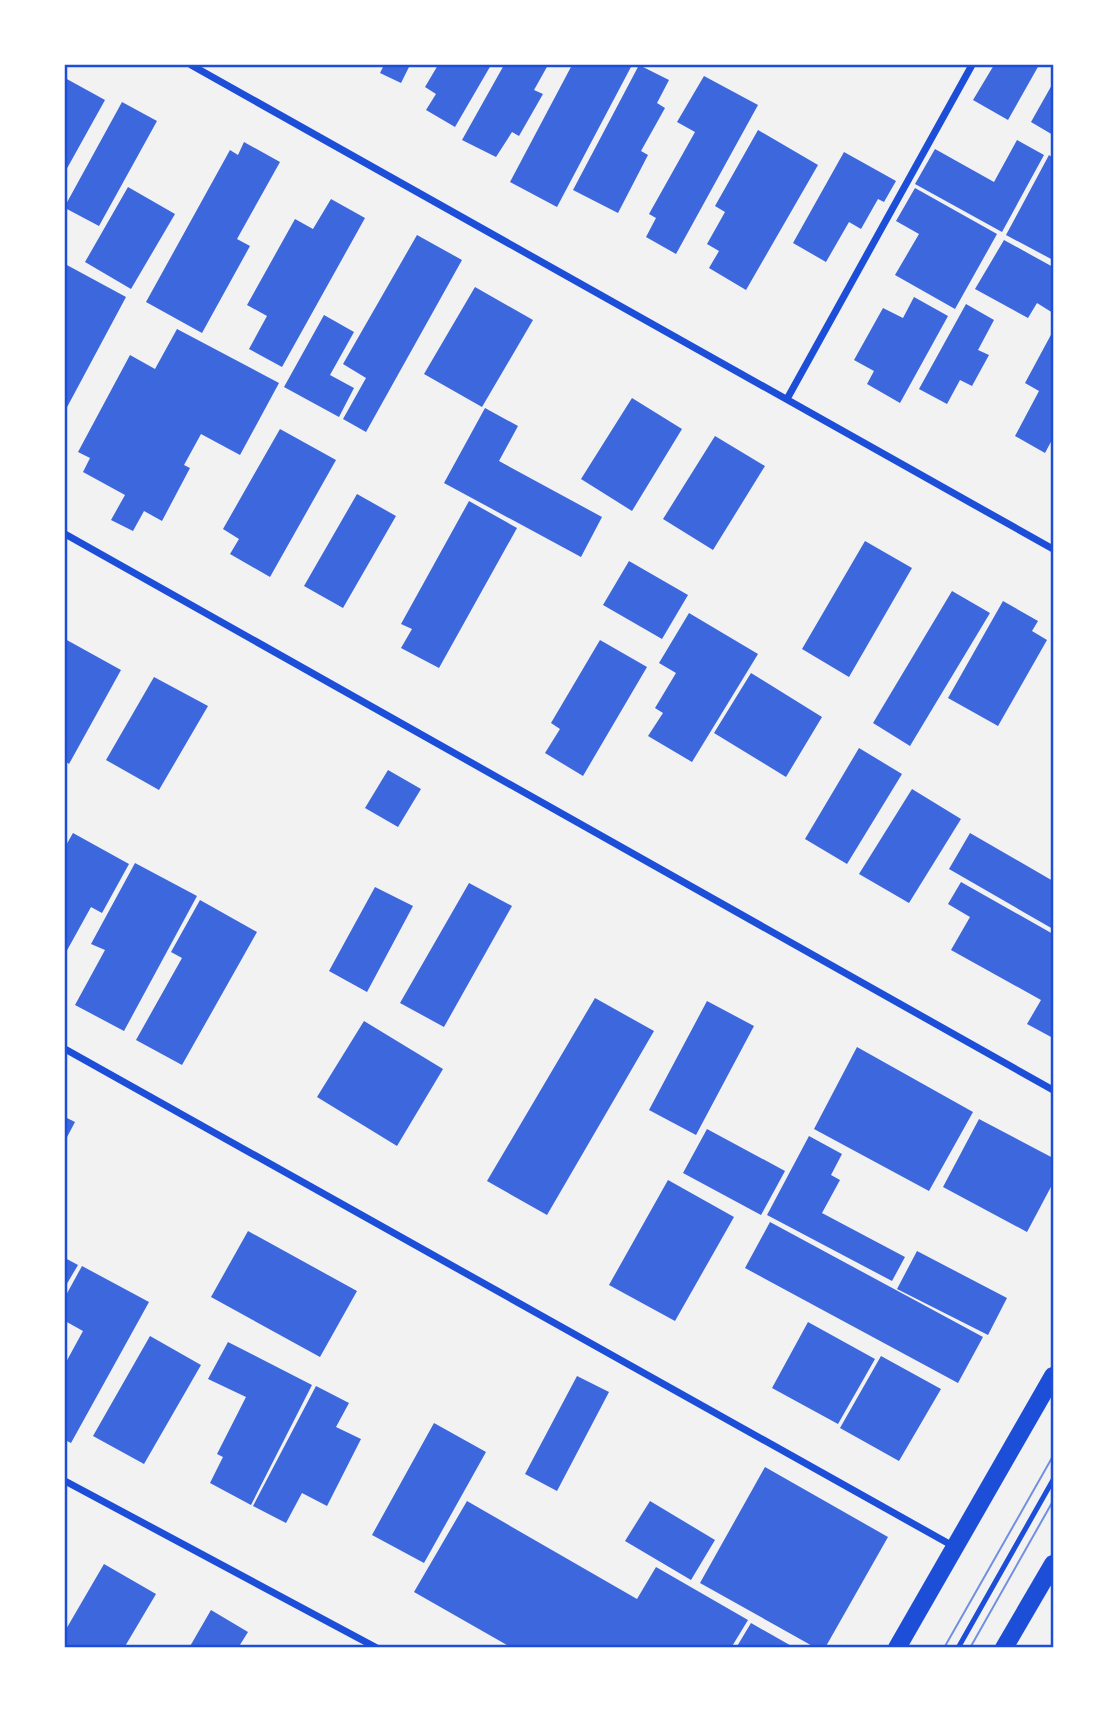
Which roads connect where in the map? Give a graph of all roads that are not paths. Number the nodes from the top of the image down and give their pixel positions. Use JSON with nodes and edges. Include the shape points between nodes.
{"nodes":[{"id":1,"x":191,"y":65,"type":"edge"},
{"id":2,"x":972,"y":65,"type":"edge"},
{"id":3,"x":787,"y":399,"type":"junction"},
{"id":4,"x":65,"y":534,"type":"edge"},
{"id":5,"x":1053,"y":549,"type":"edge"},
{"id":6,"x":65,"y":1049,"type":"edge"},
{"id":7,"x":1053,"y":1090,"type":"edge"},
{"id":8,"x":1053,"y":1376,"type":"edge"},
{"id":9,"x":1053,"y":1480,"type":"edge"},
{"id":10,"x":65,"y":1481,"type":"edge"},
{"id":11,"x":955,"y":1547,"type":"junction"},
{"id":12,"x":1053,"y":1564,"type":"edge"},
{"id":13,"x":377,"y":1648,"type":"edge"},
{"id":14,"x":897,"y":1648,"type":"edge"},
{"id":15,"x":958,"y":1648,"type":"edge"},
{"id":16,"x":1004,"y":1648,"type":"edge"}],
"edges":[{"from":1,"to":3,"type":"street"},
{"from":2,"to":3,"type":"street"},
{"from":3,"to":5,"type":"street"},
{"from":4,"to":7,"type":"street"},
{"from":6,"to":11,"type":"street"},
{"from":8,"to":11,"type":"main road"},
{"from":9,"to":15,"type":"lane"},
{"from":10,"to":13,"type":"street"},
{"from":11,"to":14,"type":"main road"},
{"from":12,"to":16,"type":"main road"}]}
